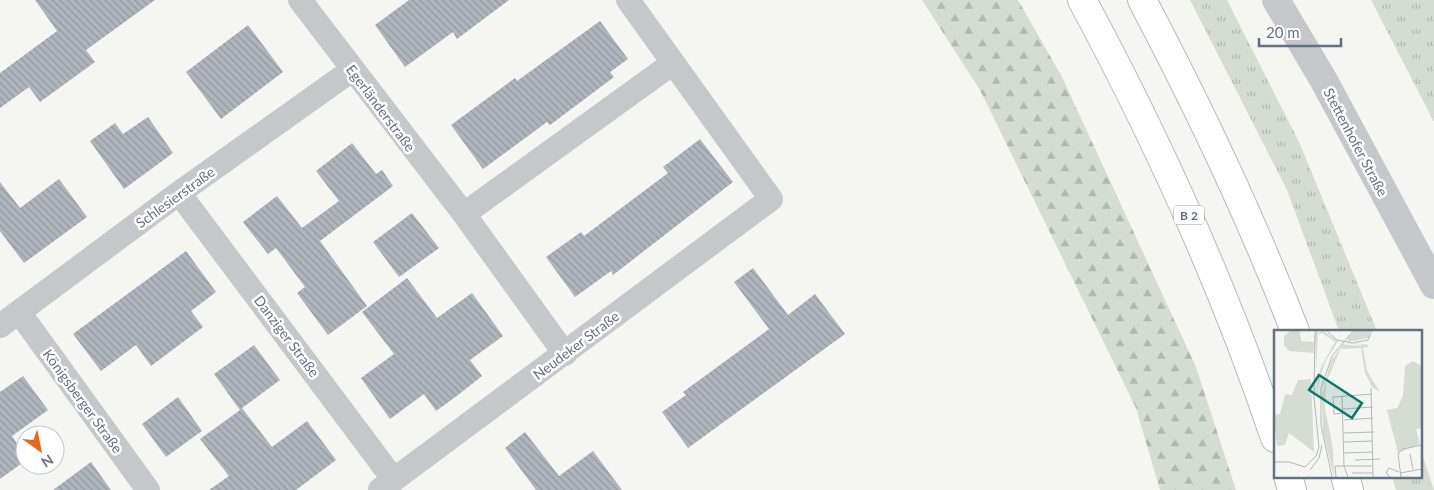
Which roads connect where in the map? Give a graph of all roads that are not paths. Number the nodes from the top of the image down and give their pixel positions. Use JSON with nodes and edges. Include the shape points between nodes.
{"nodes":[{"id":1,"x":300,"y":0,"type":"edge"},
{"id":2,"x":628,"y":0,"type":"edge"},
{"id":3,"x":1082,"y":0,"type":"edge"},
{"id":4,"x":1142,"y":0,"type":"edge"},
{"id":5,"x":1276,"y":0,"type":"edge"},
{"id":6,"x":673,"y":63,"type":"junction"},
{"id":7,"x":352,"y":70,"type":"junction"},
{"id":8,"x":180,"y":193,"type":"junction"},
{"id":9,"x":464,"y":214,"type":"junction"},
{"id":10,"x":1434,"y":285,"type":"edge"},
{"id":11,"x":19,"y":312,"type":"junction"},
{"id":12,"x":0,"y":326,"type":"edge"},
{"id":13,"x":1295,"y":330,"type":"edge"},
{"id":14,"x":565,"y":354,"type":"junction"},
{"id":15,"x":1274,"y":435,"type":"edge"},
{"id":16,"x":387,"y":485,"type":"edge"},
{"id":17,"x":148,"y":490,"type":"edge"}],
"edges":[{"from":1,"to":7,"type":"street","name":"Egerländerstraße"},
{"from":2,"to":6,"type":"street"},
{"from":3,"to":15,"type":"highway","number":"B 2","via":[[1148,126],[1213,268]]},
{"from":4,"to":13,"type":"highway","via":[[1195,99],[1227,168]]},
{"from":5,"to":10,"type":"street","name":"Stettenhofer Straße"},
{"from":6,"to":9,"type":"street"},
{"from":6,"to":14,"type":"street","name":"Neudeker Straße","via":[[771,199]]},
{"from":7,"to":8,"type":"street","name":"Schlesierstraße"},
{"from":7,"to":9,"type":"street","name":"Egerländerstraße"},
{"from":8,"to":11,"type":"street","name":"Schlesierstraße"},
{"from":8,"to":16,"type":"street","name":"Danziger Straße"},
{"from":9,"to":14,"type":"street","name":"Egerländerstraße"},
{"from":11,"to":12,"type":"street","name":"Schlesierstraße"},
{"from":11,"to":17,"type":"street","name":"Königsberger Straße"},
{"from":14,"to":16,"type":"street","name":"Neudeker Straße"}]}
